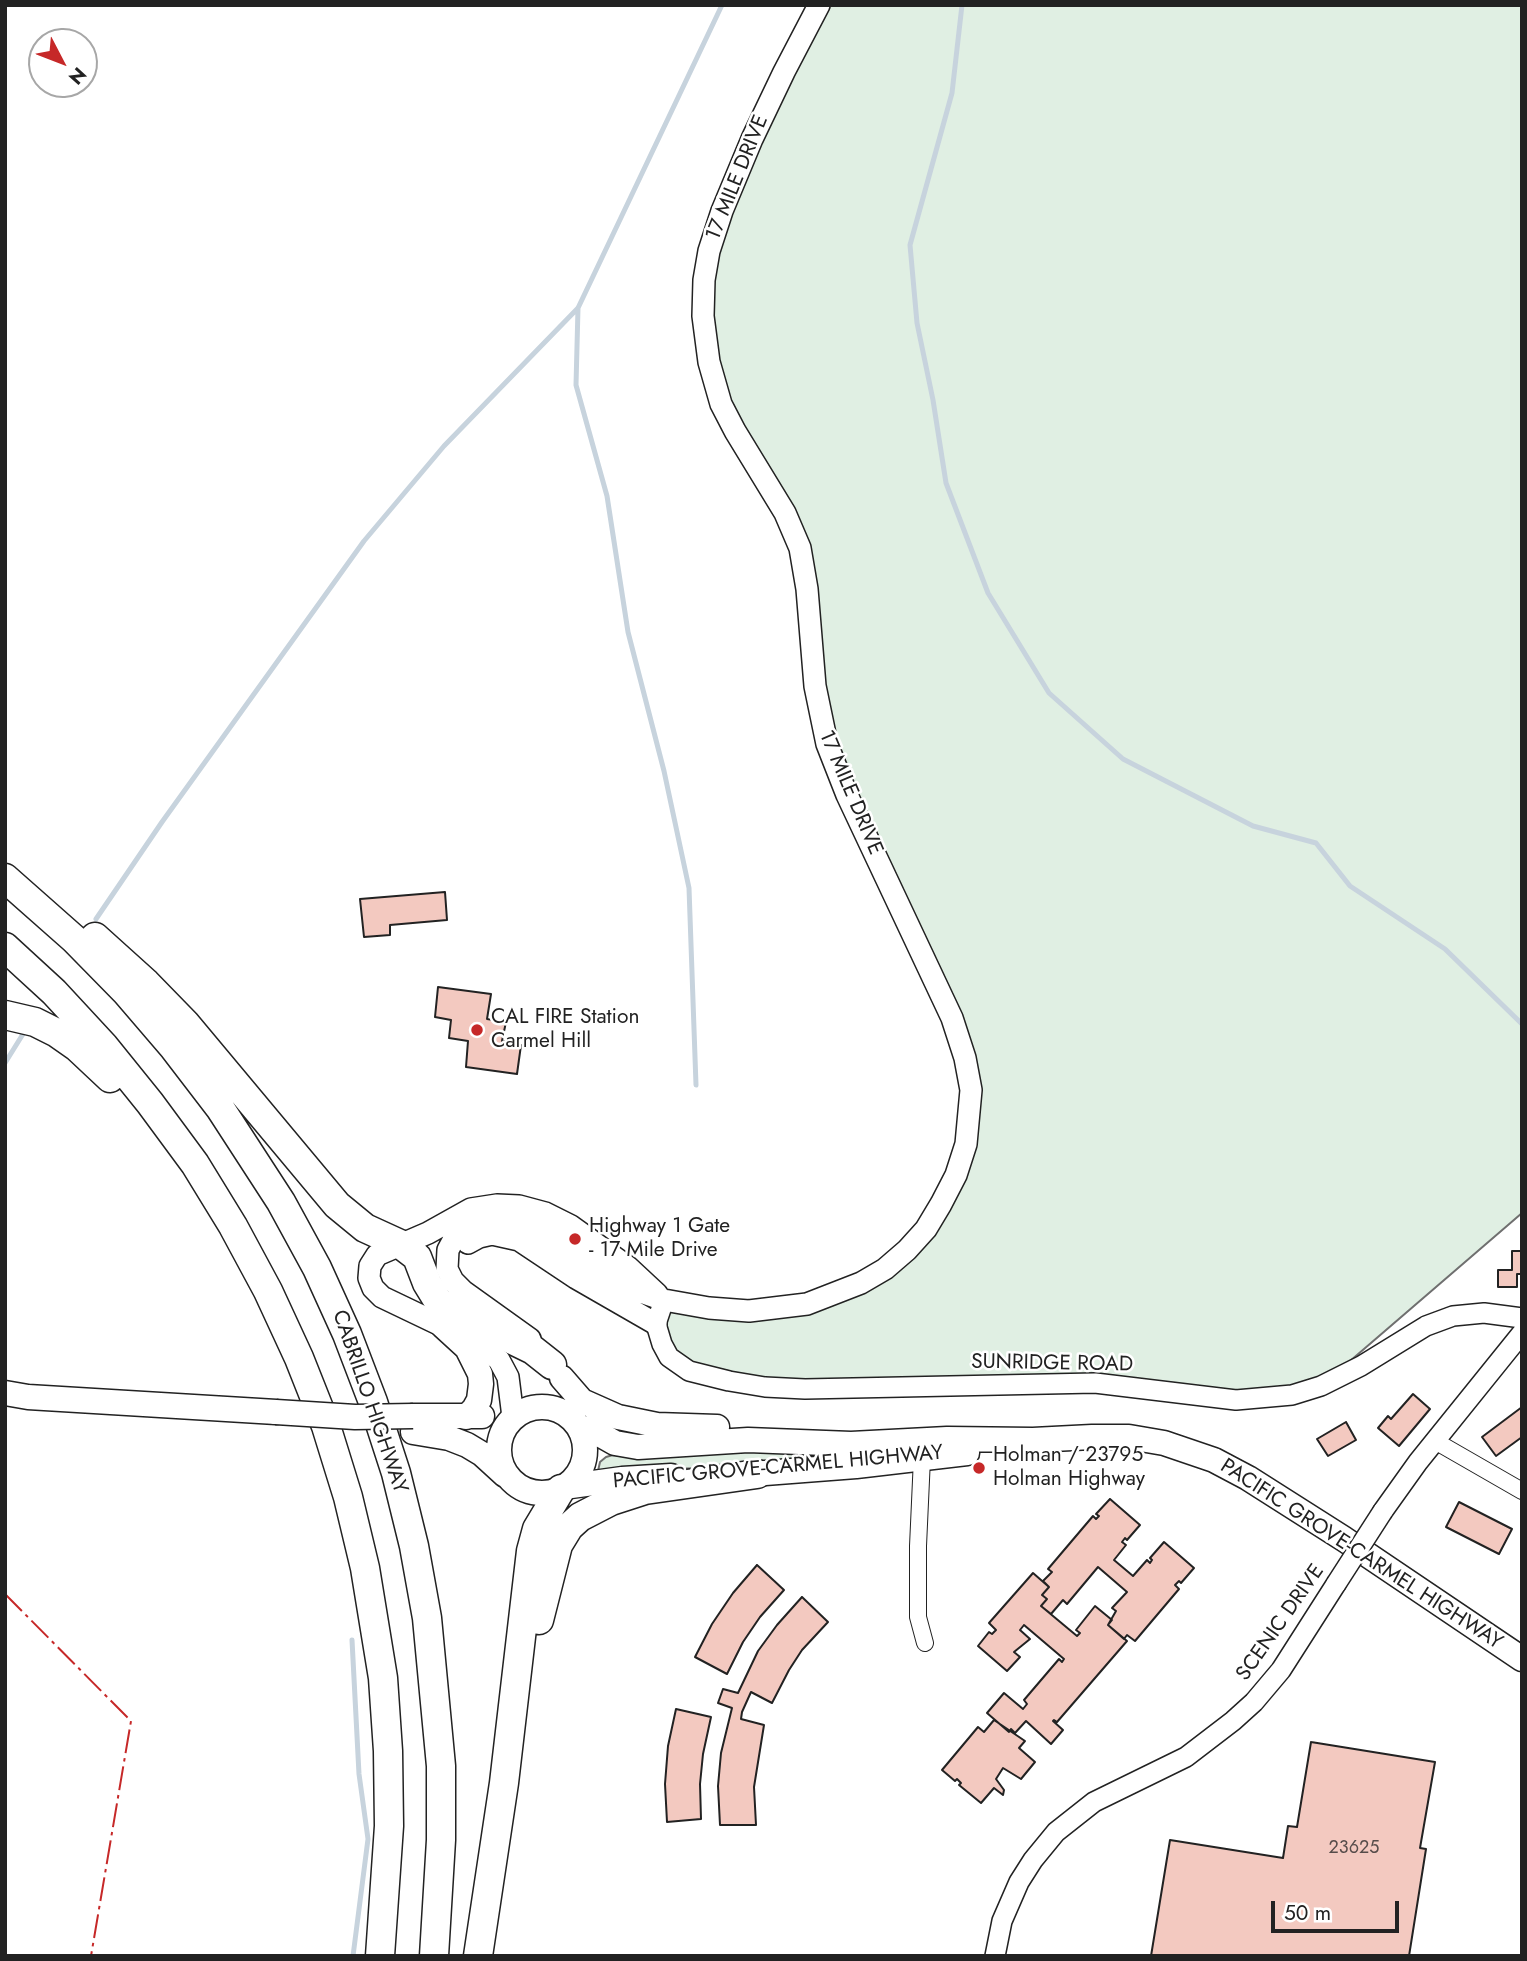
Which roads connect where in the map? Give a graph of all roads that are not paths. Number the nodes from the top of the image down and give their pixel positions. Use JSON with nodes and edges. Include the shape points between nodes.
{"nodes":[{"id":1,"x":819,"y":5,"type":"edge"},
{"id":2,"x":5,"y":876,"type":"edge"},
{"id":3,"x":5,"y":947,"type":"edge"},
{"id":4,"x":5,"y":1015,"type":"edge"},
{"id":5,"x":215,"y":1195,"type":"junction"},
{"id":6,"x":400,"y":1244,"type":"junction"},
{"id":7,"x":447,"y":1269,"type":"junction"},
{"id":8,"x":664,"y":1300,"type":"junction"},
{"id":9,"x":1522,"y":1318,"type":"edge"},
{"id":10,"x":656,"y":1324,"type":"junction"},
{"id":11,"x":443,"y":1326,"type":"junction"},
{"id":12,"x":1522,"y":1333,"type":"edge"},
{"id":13,"x":557,"y":1372,"type":"junction"},
{"id":14,"x":13,"y":1397,"type":"edge"},
{"id":15,"x":466,"y":1417,"type":"junction"},
{"id":16,"x":512,"y":1419,"type":"junction"},
{"id":17,"x":413,"y":1424,"type":"junction"},
{"id":18,"x":576,"y":1424,"type":"junction"},
{"id":19,"x":1033,"y":1440,"type":"junction"},
{"id":20,"x":1435,"y":1440,"type":"junction"},
{"id":21,"x":786,"y":1441,"type":"junction"},
{"id":22,"x":922,"y":1458,"type":"junction"},
{"id":23,"x":757,"y":1474,"type":"junction"},
{"id":24,"x":508,"y":1477,"type":"junction"},
{"id":25,"x":563,"y":1488,"type":"junction"},
{"id":26,"x":1522,"y":1491,"type":"edge"},
{"id":27,"x":925,"y":1643,"type":"dead end"},
{"id":28,"x":1522,"y":1659,"type":"edge"},
{"id":29,"x":504,"y":1783,"type":"junction"},
{"id":30,"x":380,"y":1956,"type":"edge"},
{"id":31,"x":434,"y":1956,"type":"edge"},
{"id":32,"x":478,"y":1956,"type":"edge"},
{"id":33,"x":995,"y":1956,"type":"edge"}],
"edges":[{"from":1,"to":8,"type":"main road","name":"17 MILE DRIVE","via":[[784,72],[709,251],[703,316],[707,350],[721,404],[785,513],[800,548],[815,686],[827,744],[952,1018],[971,1090],[970,1116],[956,1175],[941,1204],[926,1229],[885,1269],[834,1295],[782,1308],[749,1311]]},
{"from":2,"to":6,"type":"highway","via":[[65,912],[131,969],[197,1037],[337,1205],[365,1228]]},
{"from":2,"to":31,"type":"highway","name":"CABRILLO HIGHWAY","via":[[126,992],[220,1108],[281,1202],[356,1356],[406,1509],[432,1655],[442,1801]]},
{"from":3,"to":5,"type":"highway","via":[[79,1018],[127,1074]]},
{"from":4,"to":5,"type":"highway","via":[[46,1027],[87,1055]]},
{"from":5,"to":30,"type":"highway","via":[[268,1291],[309,1381],[338,1462],[365,1568],[378,1642],[388,1751]]},
{"from":6,"to":8,"type":"main road","via":[[471,1209],[498,1205],[533,1209],[597,1244]]},
{"from":6,"to":11,"type":"main road","via":[[372,1260],[370,1283],[388,1301]]},
{"from":6,"to":13,"type":"highway","via":[[417,1258],[430,1290],[442,1304],[533,1350]]},
{"from":7,"to":8,"type":"main road","name":"17 MILE DRIVE","via":[[451,1244],[467,1227],[492,1220],[516,1221],[542,1232],[627,1287]]},
{"from":7,"to":10,"type":"main road","via":[[456,1253],[473,1240],[492,1234],[512,1237]]},
{"from":7,"to":13,"type":"main road","via":[[458,1287],[525,1334]]},
{"from":8,"to":10,"type":"street"},
{"from":9,"to":10,"type":"street","name":"SUNRIDGE ROAD","via":[[1484,1313],[1446,1318],[1321,1386],[1292,1395],[1236,1400],[1094,1383],[765,1387],[682,1367],[665,1351]]},
{"from":11,"to":15,"type":"main road","via":[[467,1348],[480,1374],[479,1401]]},
{"from":11,"to":16,"type":"main road","via":[[484,1347],[503,1365]]},
{"from":12,"to":20,"type":"street","name":"SCENIC DRIVE"},
{"from":13,"to":18,"type":"main road","via":[[572,1396]]},
{"from":13,"to":21,"type":"main road","via":[[590,1405],[628,1420],[732,1429]]},
{"from":14,"to":17,"type":"main road","bridge":true},
{"from":15,"to":16,"type":"main road"},
{"from":15,"to":17,"type":"main road"},
{"from":16,"to":18,"type":"main road","via":[[521,1412],[544,1408],[558,1410]]},
{"from":16,"to":24,"type":"main road","via":[[499,1449]]},
{"from":17,"to":24,"type":"main road","via":[[467,1444]]},
{"from":18,"to":21,"type":"main road","name":"PACIFIC GROVE-CARMEL HIGHWAY","via":[[632,1447]]},
{"from":18,"to":25,"type":"main road","via":[[584,1437],[584,1458],[578,1475]]},
{"from":19,"to":21,"type":"main road","name":"PACIFIC GROVE-CARMEL HIGHWAY"},
{"from":19,"to":22,"type":"main road","name":"PACIFIC GROVE-CARMEL HIGHWAY"},
{"from":19,"to":28,"type":"main road","name":"PACIFIC GROVE-CARMEL HIGHWAY","via":[[1138,1438],[1224,1464]]},
{"from":20,"to":26,"type":"street"},
{"from":20,"to":33,"type":"street","name":"SCENIC DRIVE","bridge":true,"via":[[1382,1511],[1272,1681],[1222,1731],[1179,1760],[1094,1801],[1056,1832],[1019,1882],[1002,1921]]},
{"from":22,"to":23,"type":"main road","name":"PACIFIC GROVE-CARMEL HIGHWAY"},
{"from":22,"to":27,"type":"street","via":[[918,1617]]},
{"from":23,"to":25,"type":"main road","name":"PACIFIC GROVE-CARMEL HIGHWAY","via":[[636,1478]]},
{"from":23,"to":29,"type":"highway","via":[[633,1494],[587,1513],[569,1527],[550,1571]]},
{"from":24,"to":25,"type":"main road","via":[[532,1493]]},
{"from":25,"to":29,"type":"highway","via":[[537,1529],[531,1551]]},
{"from":29,"to":32,"type":"highway"}]}
